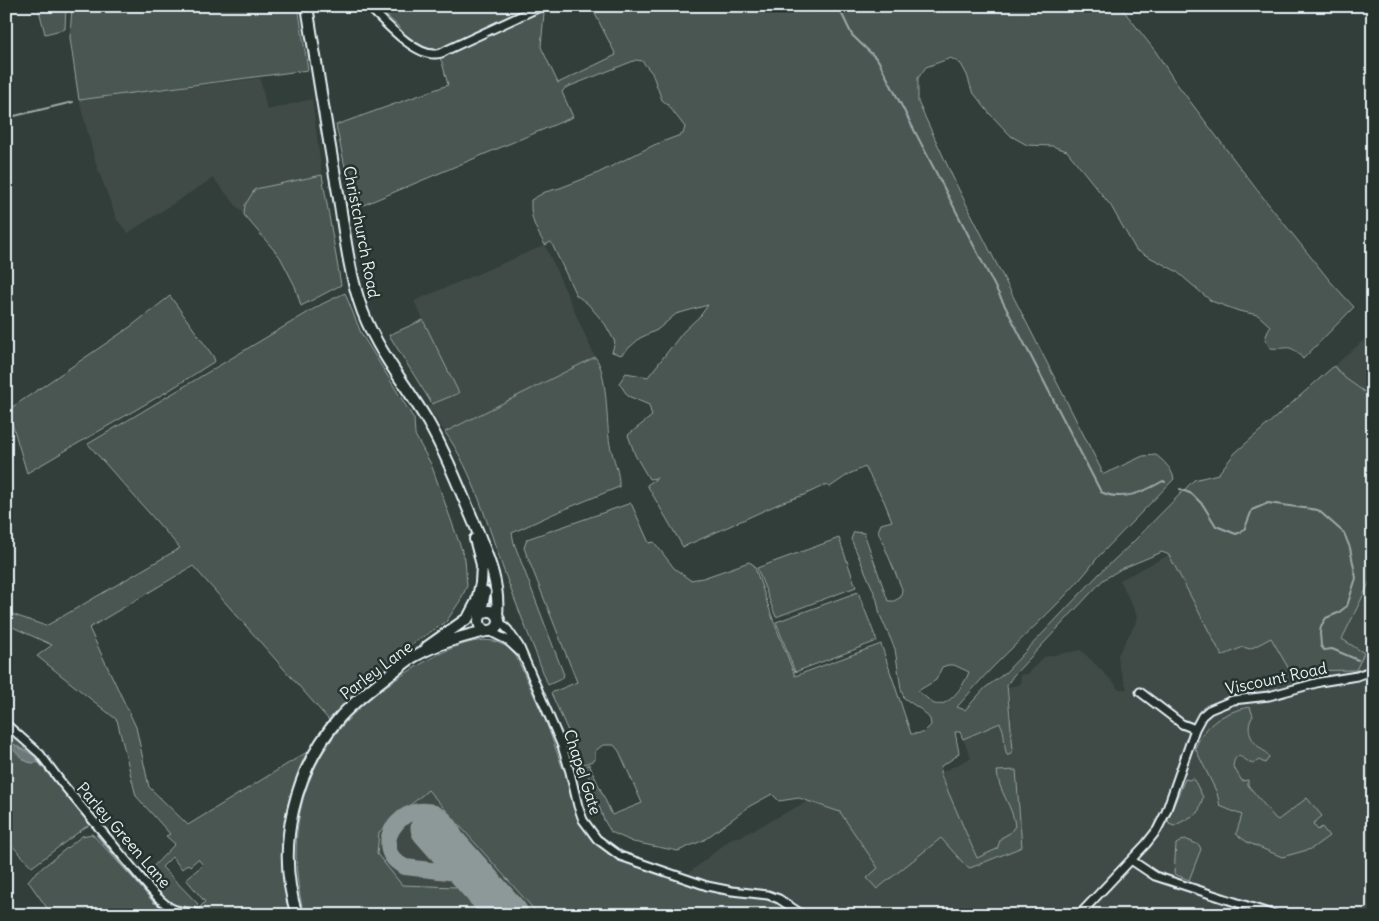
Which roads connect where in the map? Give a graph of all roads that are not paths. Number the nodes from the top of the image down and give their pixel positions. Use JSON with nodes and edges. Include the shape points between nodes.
{"nodes":[{"id":1,"x":307,"y":6,"type":"edge"},
{"id":2,"x":368,"y":6,"type":"edge"},
{"id":3,"x":542,"y":6,"type":"edge"},
{"id":4,"x":471,"y":515,"type":"junction"},
{"id":5,"x":476,"y":528,"type":"junction"},
{"id":6,"x":480,"y":617,"type":"junction"},
{"id":7,"x":498,"y":618,"type":"junction"},
{"id":8,"x":487,"y":631,"type":"junction"},
{"id":9,"x":431,"y":649,"type":"junction"},
{"id":10,"x":523,"y":655,"type":"junction"},
{"id":11,"x":415,"y":656,"type":"junction"},
{"id":12,"x":1373,"y":670,"type":"edge"},
{"id":13,"x":1140,"y":692,"type":"dead end"},
{"id":14,"x":6,"y":724,"type":"edge"},
{"id":15,"x":1195,"y":729,"type":"junction"},
{"id":16,"x":1131,"y":860,"type":"junction"},
{"id":17,"x":200,"y":915,"type":"edge"},
{"id":18,"x":297,"y":915,"type":"edge"},
{"id":19,"x":802,"y":915,"type":"edge"},
{"id":20,"x":1079,"y":915,"type":"edge"},
{"id":21,"x":1274,"y":915,"type":"edge"}],
"edges":[{"from":1,"to":4,"type":"main road","name":"Christchurch Road","via":[[358,300],[381,351],[428,420]]},
{"from":2,"to":3,"type":"street","via":[[413,47],[435,54]]},
{"from":4,"to":5,"type":"main road","name":"Christchurch Road"},
{"from":4,"to":11,"type":"main road","via":[[482,565],[477,601],[468,618]]},
{"from":5,"to":6,"type":"main road","name":"Christchurch Road","via":[[486,570],[486,590]]},
{"from":5,"to":7,"type":"main road","name":"Christchurch Road","via":[[492,566]]},
{"from":6,"to":7,"type":"main road","via":[[489,611]]},
{"from":6,"to":8,"type":"main road","via":[[479,625]]},
{"from":6,"to":9,"type":"main road","name":"Parley Lane"},
{"from":7,"to":8,"type":"main road","via":[[496,628]]},
{"from":7,"to":10,"type":"street","name":"Chapel Gate","via":[[516,640]]},
{"from":8,"to":9,"type":"main road","name":"Parley Lane"},
{"from":8,"to":10,"type":"street","name":"Chapel Gate","via":[[507,640]]},
{"from":9,"to":11,"type":"main road","name":"Parley Lane"},
{"from":10,"to":19,"type":"street","name":"Chapel Gate","via":[[562,746],[583,820],[604,846],[620,856],[707,886],[768,895]]},
{"from":11,"to":18,"type":"main road","name":"Parley Lane","via":[[373,687],[342,716],[309,765],[296,798],[290,833],[289,871]]},
{"from":12,"to":15,"type":"street","name":"Viscount Road","via":[[1269,696],[1233,700],[1209,710]]},
{"from":13,"to":15,"type":"street","via":[[1182,724]]},
{"from":14,"to":17,"type":"street","name":"Parley Green Lane","via":[[40,754],[60,782],[165,904],[177,911],[192,911]]},
{"from":15,"to":16,"type":"street","name":"Viscount Road","via":[[1166,812],[1151,837]]},
{"from":16,"to":20,"type":"street","name":"Viscount Road"},
{"from":16,"to":21,"type":"street","via":[[1155,876]]}]}
